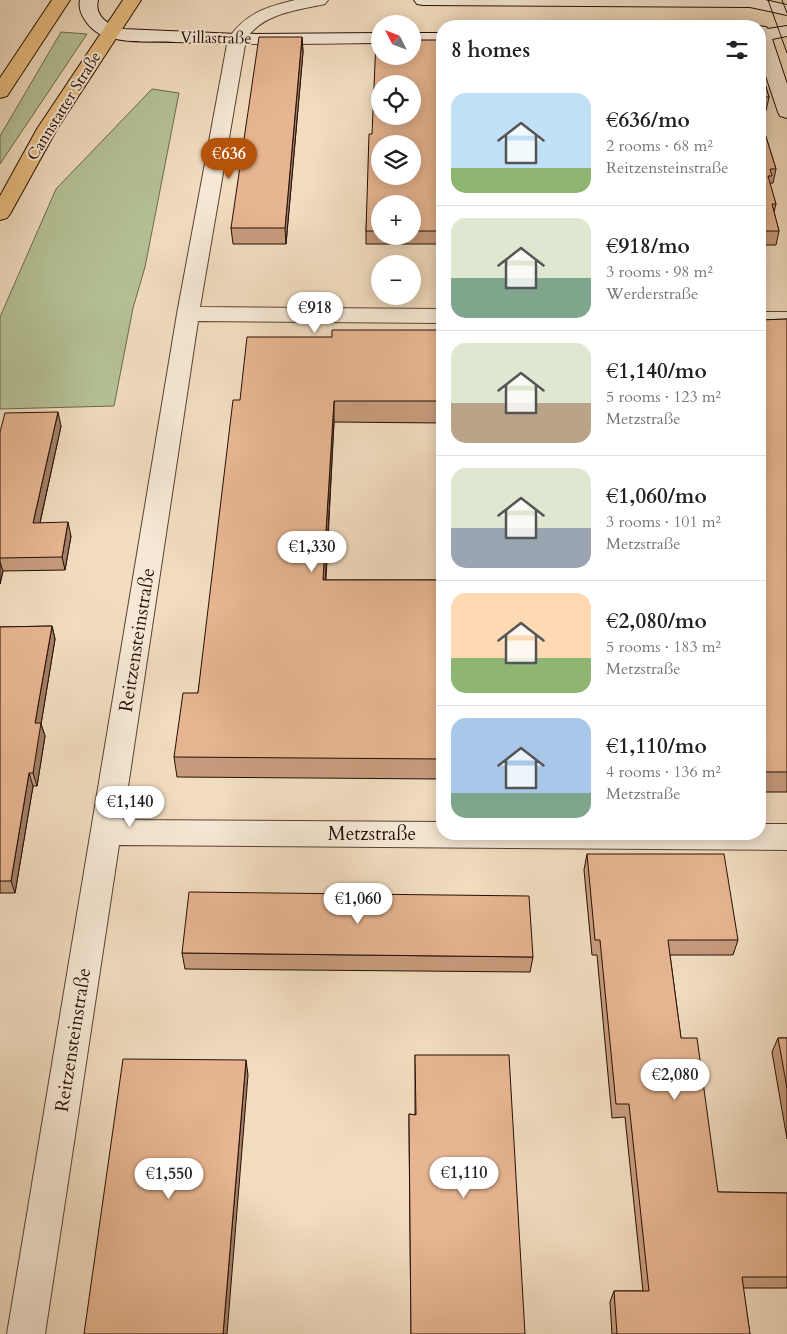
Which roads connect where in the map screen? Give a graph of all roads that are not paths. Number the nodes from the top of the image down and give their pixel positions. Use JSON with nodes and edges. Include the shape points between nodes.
{"nodes":[{"id":1,"x":61,"y":0,"type":"edge"},
{"id":2,"x":89,"y":0,"type":"edge"},
{"id":3,"x":132,"y":0,"type":"edge"},
{"id":4,"x":319,"y":0,"type":"edge"},
{"id":5,"x":423,"y":0,"type":"edge"},
{"id":6,"x":749,"y":1,"type":"edge"},
{"id":7,"x":787,"y":10,"type":"edge"},
{"id":8,"x":756,"y":20,"type":"edge"},
{"id":9,"x":787,"y":31,"type":"edge"},
{"id":10,"x":111,"y":32,"type":"junction"},
{"id":11,"x":766,"y":32,"type":"edge"},
{"id":12,"x":371,"y":38,"type":"edge"},
{"id":13,"x":421,"y":38,"type":"edge"},
{"id":14,"x":436,"y":38,"type":"edge"},
{"id":15,"x":237,"y":39,"type":"junction"},
{"id":16,"x":766,"y":50,"type":"edge"},
{"id":17,"x":0,"y":92,"type":"edge"},
{"id":18,"x":787,"y":112,"type":"edge"},
{"id":19,"x":0,"y":214,"type":"edge"},
{"id":20,"x":188,"y":314,"type":"junction"},
{"id":21,"x":436,"y":316,"type":"edge"},
{"id":22,"x":766,"y":319,"type":"edge"},
{"id":23,"x":787,"y":319,"type":"edge"},
{"id":24,"x":107,"y":832,"type":"junction"},
{"id":25,"x":436,"y":834,"type":"edge"},
{"id":26,"x":766,"y":837,"type":"edge"},
{"id":27,"x":787,"y":837,"type":"edge"},
{"id":28,"x":26,"y":1334,"type":"edge"}],
"edges":[{"from":1,"to":17,"type":"main road"},
{"from":2,"to":10,"type":"street","via":[[89,10],[95,22]]},
{"from":3,"to":10,"type":"main road","name":"Cannstatter Straße"},
{"from":4,"to":15,"type":"street","via":[[261,17],[241,31]]},
{"from":5,"to":6,"type":"street"},
{"from":6,"to":7,"type":"street"},
{"from":6,"to":8,"type":"street"},
{"from":9,"to":11,"type":"street"},
{"from":10,"to":15,"type":"street","name":"Villastraße"},
{"from":10,"to":19,"type":"main road","name":"Cannstatter Straße","via":[[48,129]]},
{"from":12,"to":15,"type":"street","name":"Villastraße"},
{"from":13,"to":14,"type":"street"},
{"from":15,"to":20,"type":"street","name":"Reitzensteinstraße"},
{"from":16,"to":18,"type":"street"},
{"from":20,"to":21,"type":"street"},
{"from":20,"to":24,"type":"street","name":"Reitzensteinstraße"},
{"from":22,"to":23,"type":"street"},
{"from":24,"to":25,"type":"street","name":"Metzstraße"},
{"from":24,"to":28,"type":"street","name":"Reitzensteinstraße"},
{"from":26,"to":27,"type":"street","name":"Metzstraße"}]}
